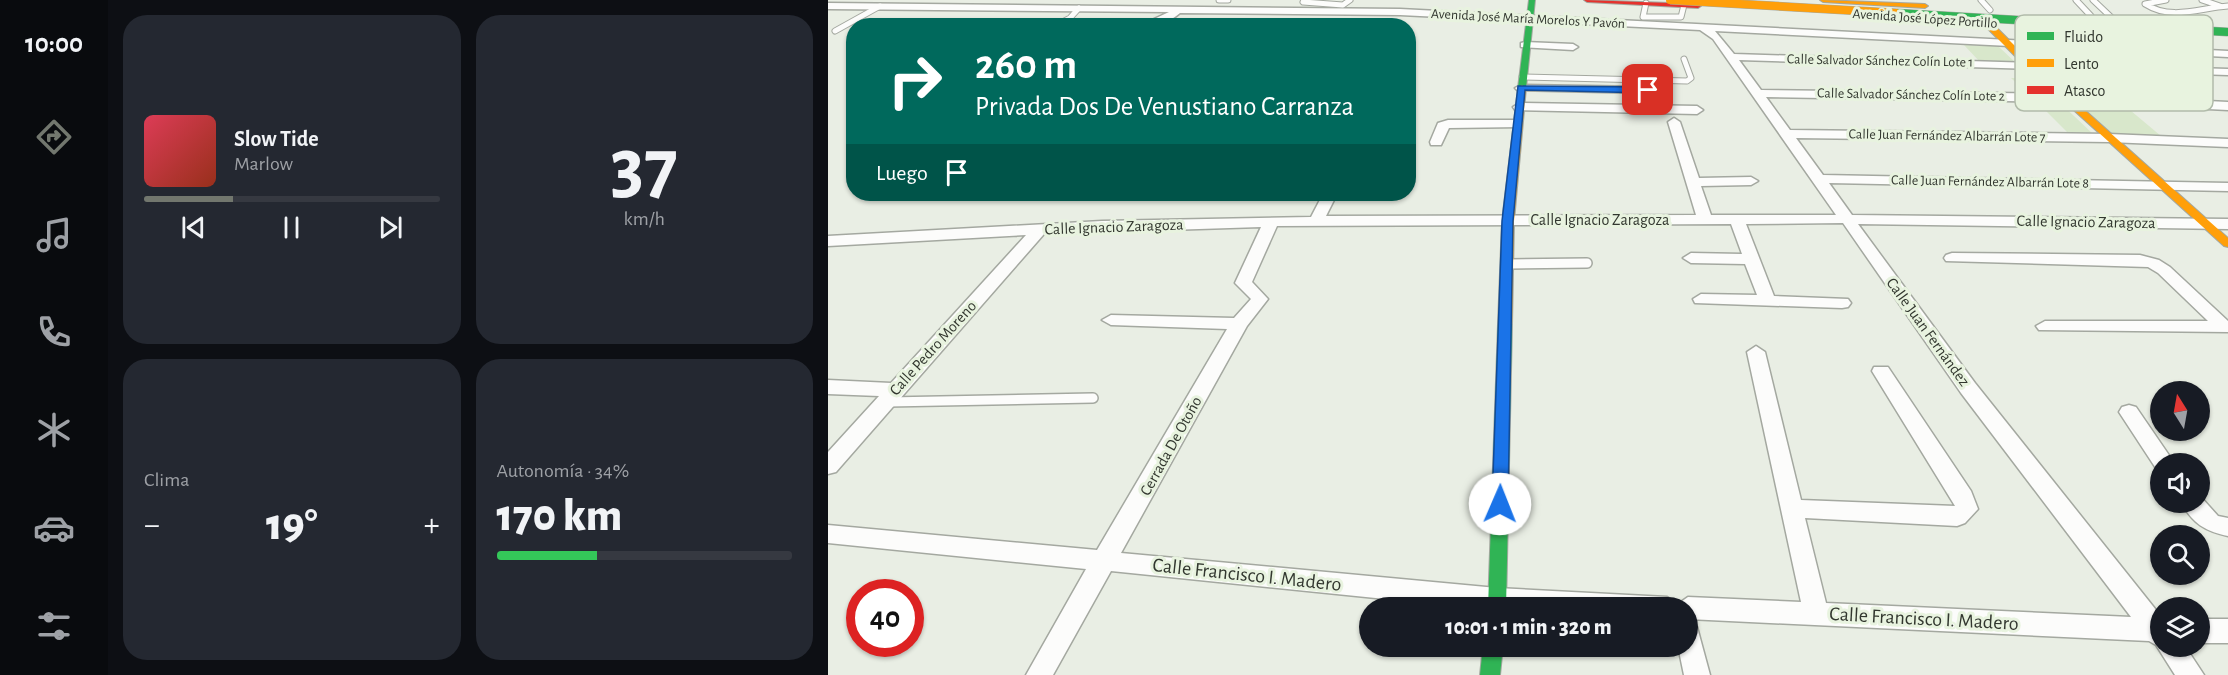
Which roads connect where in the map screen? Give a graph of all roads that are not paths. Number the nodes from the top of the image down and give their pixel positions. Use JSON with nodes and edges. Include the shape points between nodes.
{"nodes":[{"id":1,"x":842,"y":0,"type":"edge"},
{"id":2,"x":1219,"y":0,"type":"edge"},
{"id":3,"x":1228,"y":0,"type":"edge"},
{"id":4,"x":1304,"y":0,"type":"edge"},
{"id":5,"x":1350,"y":0,"type":"edge"},
{"id":6,"x":1532,"y":0,"type":"edge"},
{"id":7,"x":1587,"y":0,"type":"edge"},
{"id":8,"x":1670,"y":0,"type":"edge"},
{"id":9,"x":1705,"y":0,"type":"edge"},
{"id":10,"x":1735,"y":0,"type":"edge"},
{"id":11,"x":1752,"y":0,"type":"edge"},
{"id":12,"x":2076,"y":0,"type":"edge"},
{"id":13,"x":2093,"y":0,"type":"edge"},
{"id":14,"x":2137,"y":0,"type":"edge"},
{"id":15,"x":2166,"y":0,"type":"edge"},
{"id":16,"x":2202,"y":0,"type":"edge"},
{"id":17,"x":971,"y":3,"type":"edge"},
{"id":18,"x":2145,"y":4,"type":"junction"},
{"id":19,"x":1798,"y":5,"type":"edge"},
{"id":20,"x":1820,"y":5,"type":"edge"},
{"id":21,"x":829,"y":6,"type":"edge"},
{"id":22,"x":880,"y":6,"type":"junction"},
{"id":23,"x":2221,"y":6,"type":"junction"},
{"id":24,"x":2228,"y":6,"type":"edge"},
{"id":25,"x":1079,"y":8,"type":"junction"},
{"id":26,"x":1179,"y":8,"type":"junction"},
{"id":27,"x":1327,"y":11,"type":"junction"},
{"id":28,"x":1986,"y":11,"type":"edge"},
{"id":29,"x":2184,"y":14,"type":"joint"},
{"id":30,"x":2023,"y":15,"type":"edge"},
{"id":31,"x":2070,"y":15,"type":"edge"},
{"id":32,"x":2090,"y":15,"type":"edge"},
{"id":33,"x":2109,"y":15,"type":"edge"},
{"id":34,"x":2015,"y":16,"type":"edge"},
{"id":35,"x":2015,"y":16,"type":"edge"},
{"id":36,"x":858,"y":18,"type":"edge"},
{"id":37,"x":1070,"y":18,"type":"edge"},
{"id":38,"x":1174,"y":18,"type":"edge"},
{"id":39,"x":1321,"y":18,"type":"edge"},
{"id":40,"x":1528,"y":18,"type":"junction"},
{"id":41,"x":2015,"y":18,"type":"edge"},
{"id":42,"x":846,"y":25,"type":"edge"},
{"id":43,"x":1702,"y":27,"type":"junction"},
{"id":44,"x":2213,"y":27,"type":"edge"},
{"id":45,"x":2213,"y":28,"type":"edge"},
{"id":46,"x":2213,"y":28,"type":"edge"},
{"id":47,"x":2213,"y":28,"type":"edge"},
{"id":48,"x":2228,"y":29,"type":"edge"},
{"id":49,"x":835,"y":31,"type":"dead end"},
{"id":50,"x":2213,"y":35,"type":"edge"},
{"id":51,"x":2228,"y":37,"type":"edge"},
{"id":52,"x":1525,"y":45,"type":"junction"},
{"id":53,"x":2007,"y":45,"type":"junction"},
{"id":54,"x":2015,"y":45,"type":"edge"},
{"id":55,"x":1573,"y":47,"type":"dead end"},
{"id":56,"x":2015,"y":52,"type":"edge"},
{"id":57,"x":2213,"y":53,"type":"edge"},
{"id":58,"x":2228,"y":54,"type":"edge"},
{"id":59,"x":1731,"y":57,"type":"junction"},
{"id":60,"x":1684,"y":59,"type":"dead end"},
{"id":61,"x":2015,"y":64,"type":"edge"},
{"id":62,"x":2213,"y":71,"type":"edge"},
{"id":63,"x":2228,"y":72,"type":"edge"},
{"id":64,"x":1522,"y":82,"type":"junction"},
{"id":65,"x":1648,"y":90,"type":"dead end"},
{"id":66,"x":1757,"y":93,"type":"junction"},
{"id":67,"x":2015,"y":97,"type":"edge"},
{"id":68,"x":2213,"y":105,"type":"edge"},
{"id":69,"x":2228,"y":106,"type":"edge"},
{"id":70,"x":1519,"y":107,"type":"junction"},
{"id":71,"x":1697,"y":110,"type":"dead end"},
{"id":72,"x":2079,"y":111,"type":"edge"},
{"id":73,"x":1674,"y":122,"type":"dead end"},
{"id":74,"x":1517,"y":123,"type":"junction"},
{"id":75,"x":1786,"y":134,"type":"junction"},
{"id":76,"x":2109,"y":138,"type":"junction"},
{"id":77,"x":1436,"y":142,"type":"dead end"},
{"id":78,"x":2228,"y":143,"type":"edge"},
{"id":79,"x":1818,"y":179,"type":"junction"},
{"id":80,"x":1751,"y":181,"type":"dead end"},
{"id":81,"x":1693,"y":182,"type":"junction"},
{"id":82,"x":2161,"y":184,"type":"junction"},
{"id":83,"x":2228,"y":187,"type":"edge"},
{"id":84,"x":1326,"y":201,"type":"edge"},
{"id":85,"x":1737,"y":219,"type":"junction"},
{"id":86,"x":1847,"y":219,"type":"junction"},
{"id":87,"x":1705,"y":220,"type":"junction"},
{"id":88,"x":1316,"y":221,"type":"junction"},
{"id":89,"x":1508,"y":221,"type":"junction"},
{"id":90,"x":1271,"y":222,"type":"junction"},
{"id":91,"x":2205,"y":223,"type":"junction"},
{"id":92,"x":2228,"y":224,"type":"edge"},
{"id":93,"x":1039,"y":230,"type":"junction"},
{"id":94,"x":828,"y":241,"type":"edge"},
{"id":95,"x":2228,"y":244,"type":"edge"},
{"id":96,"x":1691,"y":258,"type":"dead end"},
{"id":97,"x":1952,"y":258,"type":"dead end"},
{"id":98,"x":1751,"y":259,"type":"junction"},
{"id":99,"x":1587,"y":263,"type":"dead end"},
{"id":100,"x":1506,"y":264,"type":"junction"},
{"id":101,"x":1701,"y":300,"type":"dead end"},
{"id":102,"x":1767,"y":301,"type":"junction"},
{"id":103,"x":1842,"y":303,"type":"dead end"},
{"id":104,"x":1111,"y":320,"type":"dead end"},
{"id":105,"x":1239,"y":324,"type":"junction"},
{"id":106,"x":2045,"y":326,"type":"dead end"},
{"id":107,"x":2226,"y":327,"type":"edge"},
{"id":108,"x":1756,"y":352,"type":"dead end"},
{"id":109,"x":1881,"y":371,"type":"dead end"},
{"id":110,"x":828,"y":387,"type":"edge"},
{"id":111,"x":890,"y":396,"type":"junction"},
{"id":112,"x":1094,"y":398,"type":"dead end"},
{"id":113,"x":2129,"y":412,"type":"dead end"},
{"id":114,"x":2157,"y":453,"type":"edge"},
{"id":115,"x":828,"y":466,"type":"edge"},
{"id":116,"x":1792,"y":508,"type":"junction"},
{"id":117,"x":2202,"y":513,"type":"edge"},
{"id":118,"x":2228,"y":527,"type":"edge"},
{"id":119,"x":828,"y":534,"type":"edge"},
{"id":120,"x":1106,"y":561,"type":"junction"},
{"id":121,"x":1441,"y":597,"type":"edge"},
{"id":122,"x":1497,"y":597,"type":"edge"},
{"id":123,"x":1698,"y":608,"type":"edge"},
{"id":124,"x":1816,"y":614,"type":"junction"},
{"id":125,"x":2150,"y":621,"type":"edge"},
{"id":126,"x":2210,"y":631,"type":"edge"},
{"id":127,"x":2228,"y":631,"type":"edge"},
{"id":128,"x":2150,"y":634,"type":"edge"},
{"id":129,"x":1492,"y":657,"type":"edge"},
{"id":130,"x":1693,"y":657,"type":"edge"},
{"id":131,"x":2178,"y":657,"type":"edge"},
{"id":132,"x":1039,"y":675,"type":"edge"},
{"id":133,"x":1490,"y":675,"type":"edge"},
{"id":134,"x":1697,"y":675,"type":"edge"},
{"id":135,"x":2191,"y":675,"type":"edge"}],
"edges":[{"from":1,"to":21,"type":"street"},
{"from":2,"to":3,"type":"lane"},
{"from":4,"to":5,"type":"lane","via":[[1343,4]]},
{"from":6,"to":40,"type":"main road"},
{"from":7,"to":19,"type":"main road","name":"Avenida José López Portillo"},
{"from":8,"to":41,"type":"main road","bridge":true},
{"from":9,"to":19,"type":"lane"},
{"from":10,"to":19,"type":"lane"},
{"from":11,"to":34,"type":"main road","bridge":true},
{"from":12,"to":32,"type":"lane"},
{"from":13,"to":33,"type":"lane"},
{"from":14,"to":18,"type":"lane"},
{"from":15,"to":18,"type":"lane"},
{"from":16,"to":23,"type":"lane"},
{"from":17,"to":22,"type":"street","name":"Avenida José María Morelos Y Pavón"},
{"from":17,"to":25,"type":"street","name":"Avenida José María Morelos Y Pavón"},
{"from":18,"to":29,"type":"lane","via":[[2155,13]]},
{"from":19,"to":20,"type":"main road","name":"Avenida José López Portillo"},
{"from":20,"to":28,"type":"main road","name":"Avenida José López Portillo"},
{"from":20,"to":35,"type":"lane"},
{"from":21,"to":22,"type":"street","name":"Avenida José María Morelos Y Pavón"},
{"from":22,"to":36,"type":"lane"},
{"from":23,"to":24,"type":"lane"},
{"from":23,"to":29,"type":"lane"},
{"from":25,"to":26,"type":"street","name":"Avenida José María Morelos Y Pavón"},
{"from":25,"to":37,"type":"lane"},
{"from":26,"to":27,"type":"street","name":"Avenida José María Morelos Y Pavón"},
{"from":26,"to":38,"type":"street"},
{"from":27,"to":39,"type":"street"},
{"from":27,"to":40,"type":"street","name":"Avenida José María Morelos Y Pavón"},
{"from":28,"to":30,"type":"main road","name":"Avenida José López Portillo"},
{"from":28,"to":31,"type":"main road","name":"Avenida José López Portillo"},
{"from":28,"to":53,"type":"main road"},
{"from":40,"to":43,"type":"street","name":"Avenida José María Morelos Y Pavón"},
{"from":40,"to":52,"type":"main road"},
{"from":42,"to":49,"type":"lane"},
{"from":43,"to":53,"type":"street","name":"Avenida José María Morelos Y Pavón"},
{"from":43,"to":59,"type":"street","name":"Calle Juan Fernández","via":[[1716,36]]},
{"from":44,"to":48,"type":"main road","name":"Avenida José López Portillo"},
{"from":45,"to":48,"type":"main road","bridge":true},
{"from":46,"to":48,"type":"main road","bridge":true},
{"from":47,"to":48,"type":"lane"},
{"from":50,"to":51,"type":"main road","name":"Avenida José López Portillo"},
{"from":52,"to":55,"type":"street"},
{"from":52,"to":64,"type":"main road"},
{"from":53,"to":54,"type":"street","name":"Avenida José María Morelos Y Pavón"},
{"from":53,"to":56,"type":"main road"},
{"from":57,"to":58,"type":"street","name":"Avenida José María Morelos Y Pavón"},
{"from":59,"to":61,"type":"street","name":"Calle Salvador Sánchez Colín Lote 1"},
{"from":59,"to":66,"type":"street","name":"Calle Juan Fernández"},
{"from":60,"to":64,"type":"lane","via":[[1691,78],[1687,81]]},
{"from":62,"to":63,"type":"street","name":"Calle Salvador Sánchez Colín Lote 1"},
{"from":64,"to":65,"type":"street"},
{"from":64,"to":70,"type":"main road"},
{"from":66,"to":67,"type":"street","name":"Calle Salvador Sánchez Colín Lote 2"},
{"from":66,"to":75,"type":"street","name":"Calle Juan Fernández"},
{"from":68,"to":69,"type":"street","name":"Calle Salvador Sánchez Colín Lote 2"},
{"from":70,"to":71,"type":"street"},
{"from":70,"to":74,"type":"main road"},
{"from":72,"to":76,"type":"main road"},
{"from":73,"to":81,"type":"street"},
{"from":74,"to":77,"type":"street","via":[[1448,124],[1442,126]]},
{"from":74,"to":89,"type":"main road"},
{"from":75,"to":76,"type":"street","name":"Calle Juan Fernández Albarrán Lote 7"},
{"from":75,"to":79,"type":"street","name":"Calle Juan Fernández"},
{"from":76,"to":78,"type":"street","name":"Calle Juan Fernández Albarrán Lote 7"},
{"from":76,"to":82,"type":"main road"},
{"from":79,"to":82,"type":"street","name":"Calle Juan Fernández Albarrán Lote 8"},
{"from":79,"to":86,"type":"street","name":"Calle Juan Fernández"},
{"from":80,"to":81,"type":"street"},
{"from":81,"to":87,"type":"street"},
{"from":82,"to":83,"type":"street","name":"Calle Juan Fernández Albarrán Lote 8"},
{"from":82,"to":91,"type":"main road"},
{"from":84,"to":88,"type":"street"},
{"from":85,"to":86,"type":"street","name":"Calle Ignacio Zaragoza"},
{"from":85,"to":87,"type":"street","name":"Calle Ignacio Zaragoza"},
{"from":85,"to":98,"type":"street"},
{"from":86,"to":91,"type":"street","name":"Calle Ignacio Zaragoza"},
{"from":86,"to":125,"type":"street","name":"Calle Juan Fernández","via":[[1968,388]]},
{"from":87,"to":89,"type":"street","name":"Calle Ignacio Zaragoza"},
{"from":88,"to":89,"type":"street","name":"Calle Ignacio Zaragoza"},
{"from":88,"to":90,"type":"street","name":"Calle Ignacio Zaragoza"},
{"from":89,"to":100,"type":"main road"},
{"from":90,"to":93,"type":"street","name":"Calle Ignacio Zaragoza"},
{"from":90,"to":105,"type":"street","name":"Cerrada De Otoño","via":[[1243,284],[1260,299]]},
{"from":91,"to":92,"type":"street","name":"Calle Ignacio Zaragoza"},
{"from":91,"to":95,"type":"main road"},
{"from":93,"to":94,"type":"street","name":"Calle Ignacio Zaragoza"},
{"from":93,"to":111,"type":"street","name":"Calle Pedro Moreno"},
{"from":96,"to":98,"type":"street"},
{"from":97,"to":107,"type":"street","via":[[2153,263]]},
{"from":98,"to":102,"type":"street"},
{"from":99,"to":100,"type":"lane"},
{"from":100,"to":122,"type":"main road"},
{"from":101,"to":102,"type":"street"},
{"from":102,"to":103,"type":"street"},
{"from":104,"to":105,"type":"street"},
{"from":105,"to":120,"type":"street","name":"Cerrada De Otoño"},
{"from":106,"to":107,"type":"street"},
{"from":108,"to":116,"type":"street"},
{"from":109,"to":116,"type":"street","via":[[1964,497],[1967,509],[1957,518]]},
{"from":110,"to":111,"type":"street"},
{"from":111,"to":112,"type":"lane"},
{"from":111,"to":115,"type":"street","name":"Calle Pedro Moreno"},
{"from":113,"to":114,"type":"street"},
{"from":116,"to":124,"type":"street"},
{"from":117,"to":118,"type":"street","via":[[2211,523]]},
{"from":119,"to":120,"type":"street","name":"Calle Francisco I. Madero"},
{"from":120,"to":121,"type":"street","name":"Calle Francisco I. Madero"},
{"from":120,"to":132,"type":"street","name":"Cerrada De Otoño"},
{"from":123,"to":124,"type":"street","name":"Calle Francisco I. Madero"},
{"from":124,"to":128,"type":"street","name":"Calle Francisco I. Madero"},
{"from":126,"to":127,"type":"street"},
{"from":129,"to":133,"type":"main road"},
{"from":130,"to":134,"type":"street"},
{"from":131,"to":135,"type":"street","name":"Calle Juan Fernández"}]}
